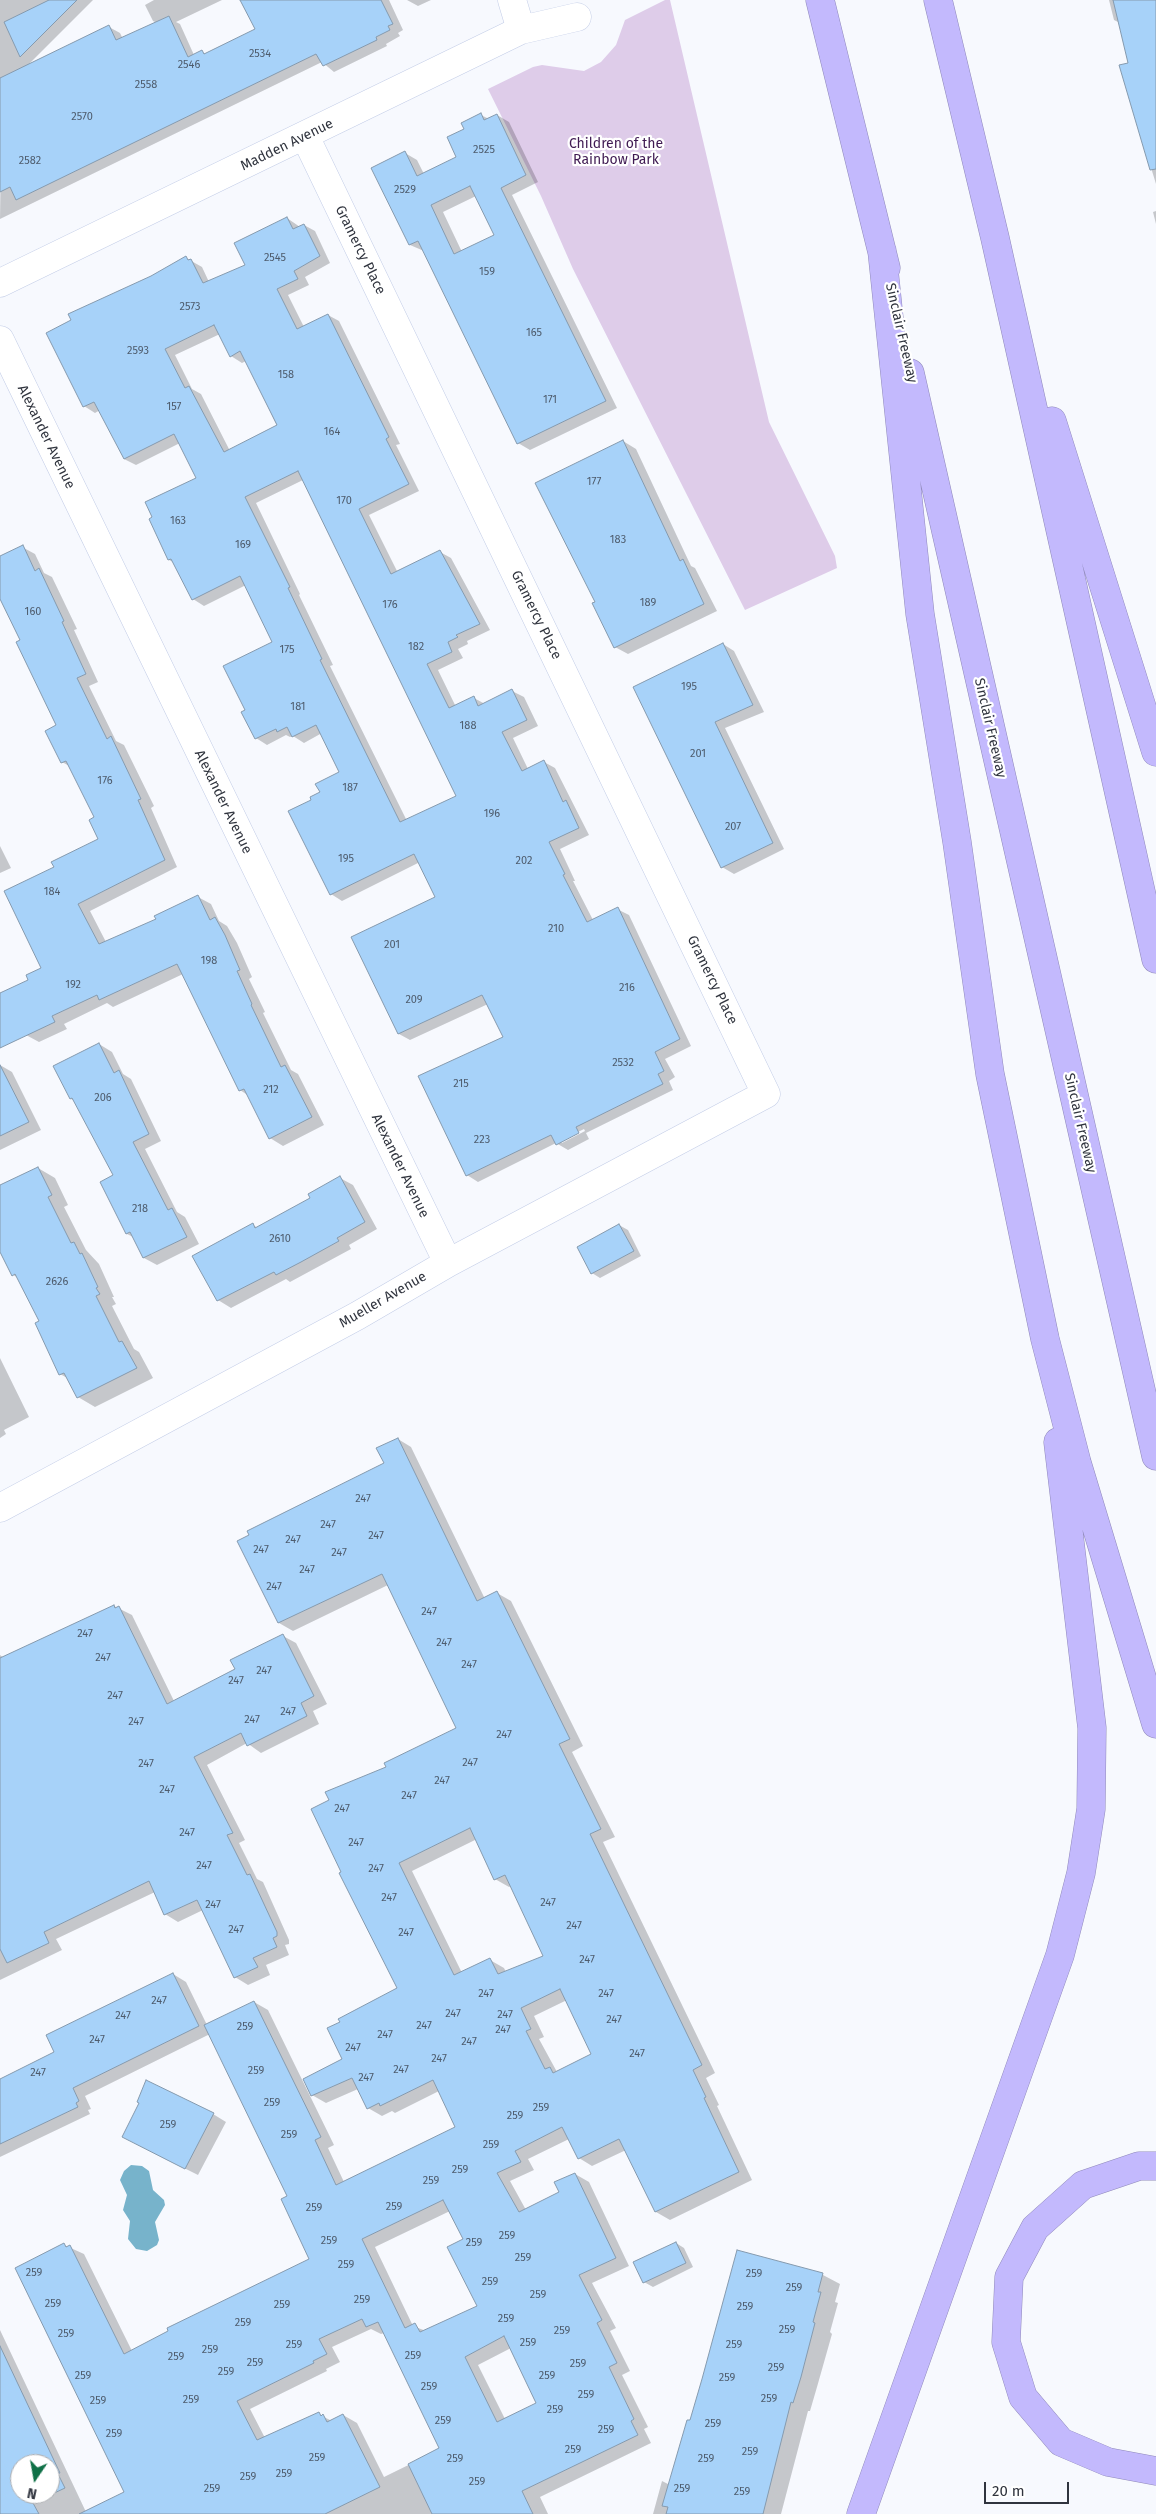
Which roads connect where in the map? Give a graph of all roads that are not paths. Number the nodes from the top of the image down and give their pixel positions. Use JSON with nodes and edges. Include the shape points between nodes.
{"nodes":[{"id":1,"x":512,"y":0,"type":"edge"},
{"id":2,"x":820,"y":0,"type":"edge"},
{"id":3,"x":938,"y":0,"type":"edge"},
{"id":4,"x":577,"y":17,"type":"dead end"},
{"id":5,"x":521,"y":30,"type":"junction"},
{"id":6,"x":305,"y":136,"type":"junction"},
{"id":7,"x":995,"y":238,"type":"junction"},
{"id":8,"x":882,"y":251,"type":"junction"},
{"id":9,"x":0,"y":283,"type":"edge"},
{"id":10,"x":0,"y":340,"type":"edge"},
{"id":11,"x":1156,"y":752,"type":"edge"},
{"id":12,"x":1156,"y":959,"type":"edge"},
{"id":13,"x":766,"y":1094,"type":"joint"},
{"id":14,"x":448,"y":1263,"type":"junction"},
{"id":15,"x":1045,"y":1339,"type":"junction"},
{"id":16,"x":1156,"y":1456,"type":"edge"},
{"id":17,"x":0,"y":1508,"type":"edge"},
{"id":18,"x":1156,"y":1724,"type":"edge"},
{"id":19,"x":1156,"y":2166,"type":"edge"},
{"id":20,"x":1156,"y":2471,"type":"edge"},
{"id":21,"x":861,"y":2514,"type":"edge"}],
"edges":[{"from":1,"to":5,"type":"street"},
{"from":2,"to":8,"type":"highway","name":"Sinclair Freeway"},
{"from":3,"to":7,"type":"highway"},
{"from":4,"to":5,"type":"street","name":"Madden Avenue"},
{"from":5,"to":6,"type":"street","name":"Madden Avenue"},
{"from":6,"to":9,"type":"street","name":"Madden Avenue"},
{"from":6,"to":13,"type":"street","name":"Gramercy Place"},
{"from":7,"to":11,"type":"highway"},
{"from":7,"to":12,"type":"highway"},
{"from":8,"to":15,"type":"highway","via":[[920,614],[990,1074]]},
{"from":8,"to":16,"type":"highway","name":"Sinclair Freeway"},
{"from":10,"to":14,"type":"street","name":"Alexander Avenue"},
{"from":13,"to":14,"type":"street","name":"Mueller Avenue"},
{"from":14,"to":17,"type":"street","name":"Mueller Avenue","via":[[357,1316]]},
{"from":15,"to":18,"type":"highway","via":[[1077,1463]]},
{"from":15,"to":21,"type":"highway","via":[[1092,1728],[1090,1818],[1081,1873],[1060,1955]]},
{"from":19,"to":20,"type":"highway","via":[[1140,2166],[1083,2185],[1035,2228],[1010,2277],[1006,2342],[1023,2397],[1061,2442],[1108,2462]]}]}
